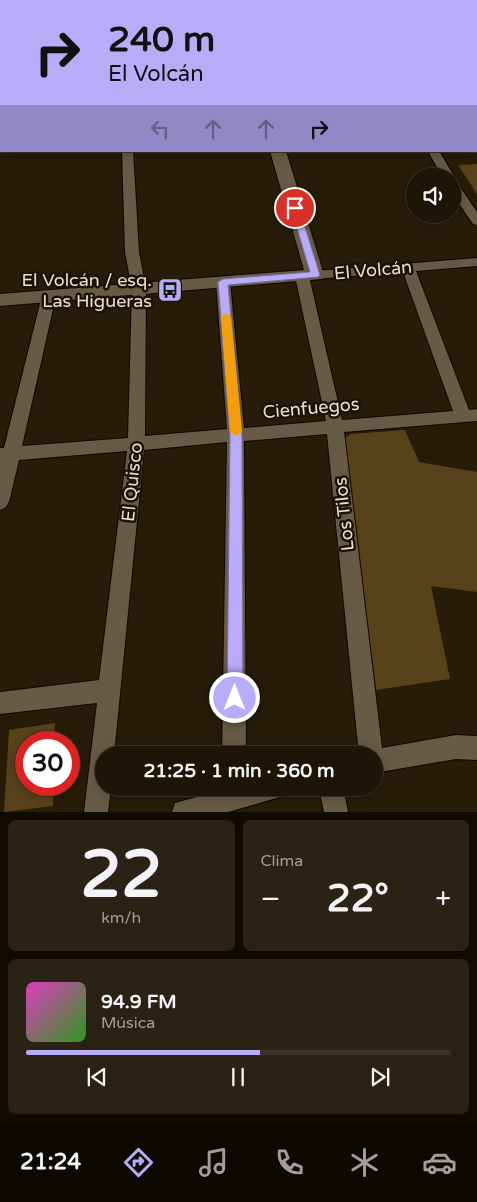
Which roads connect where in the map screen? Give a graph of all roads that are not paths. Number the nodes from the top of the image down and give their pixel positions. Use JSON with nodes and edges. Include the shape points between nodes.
{"nodes":[{"id":1,"x":127,"y":152,"type":"edge"},
{"id":2,"x":278,"y":152,"type":"edge"},
{"id":3,"x":433,"y":152,"type":"edge"},
{"id":4,"x":443,"y":168,"type":"edge"},
{"id":5,"x":461,"y":197,"type":"edge"},
{"id":6,"x":477,"y":221,"type":"edge"},
{"id":7,"x":477,"y":262,"type":"edge"},
{"id":8,"x":408,"y":267,"type":"junction"},
{"id":9,"x":309,"y":275,"type":"junction"},
{"id":10,"x":223,"y":282,"type":"junction"},
{"id":11,"x":139,"y":289,"type":"junction"},
{"id":12,"x":49,"y":296,"type":"junction"},
{"id":13,"x":0,"y":300,"type":"edge"},
{"id":14,"x":470,"y":415,"type":"edge"},
{"id":15,"x":335,"y":426,"type":"junction"},
{"id":16,"x":236,"y":435,"type":"junction"},
{"id":17,"x":136,"y":444,"type":"junction"},
{"id":18,"x":6,"y":455,"type":"edge"},
{"id":19,"x":0,"y":502,"type":"edge"},
{"id":20,"x":109,"y":690,"type":"junction"},
{"id":21,"x":0,"y":703,"type":"edge"},
{"id":22,"x":234,"y":746,"type":"edge"},
{"id":23,"x":370,"y":746,"type":"edge"},
{"id":24,"x":467,"y":747,"type":"edge"},
{"id":25,"x":383,"y":760,"type":"edge"},
{"id":26,"x":226,"y":796,"type":"edge"},
{"id":27,"x":333,"y":796,"type":"edge"},
{"id":28,"x":96,"y":812,"type":"edge"},
{"id":29,"x":184,"y":812,"type":"edge"},
{"id":30,"x":336,"y":812,"type":"edge"}],
"edges":[{"from":1,"to":11,"type":"street","name":"El Quisco","via":[[132,252]]},
{"from":2,"to":9,"type":"street","name":"Los Tilos"},
{"from":3,"to":4,"type":"street"},
{"from":5,"to":6,"type":"street"},
{"from":7,"to":8,"type":"street","name":"El Volcán"},
{"from":8,"to":9,"type":"street","name":"El Volcán"},
{"from":8,"to":14,"type":"street"},
{"from":9,"to":10,"type":"street","name":"El Volcán"},
{"from":9,"to":15,"type":"street","name":"Los Tilos"},
{"from":10,"to":11,"type":"street","name":"El Volcán"},
{"from":10,"to":16,"type":"street"},
{"from":11,"to":12,"type":"street","name":"El Volcán"},
{"from":11,"to":17,"type":"street","name":"El Quisco"},
{"from":12,"to":13,"type":"street","name":"El Volcán"},
{"from":12,"to":18,"type":"street"},
{"from":14,"to":15,"type":"street","name":"Cienfuegos"},
{"from":15,"to":16,"type":"street","name":"Cienfuegos"},
{"from":15,"to":23,"type":"street","name":"Los Tilos"},
{"from":16,"to":17,"type":"street","name":"Cienfuegos"},
{"from":16,"to":22,"type":"street"},
{"from":17,"to":18,"type":"street","name":"Cienfuegos"},
{"from":17,"to":20,"type":"street","name":"El Quisco"},
{"from":18,"to":19,"type":"street"},
{"from":20,"to":21,"type":"street"},
{"from":20,"to":28,"type":"street","name":"El Quisco"},
{"from":24,"to":25,"type":"street"},
{"from":26,"to":29,"type":"street"},
{"from":27,"to":30,"type":"street"}]}
